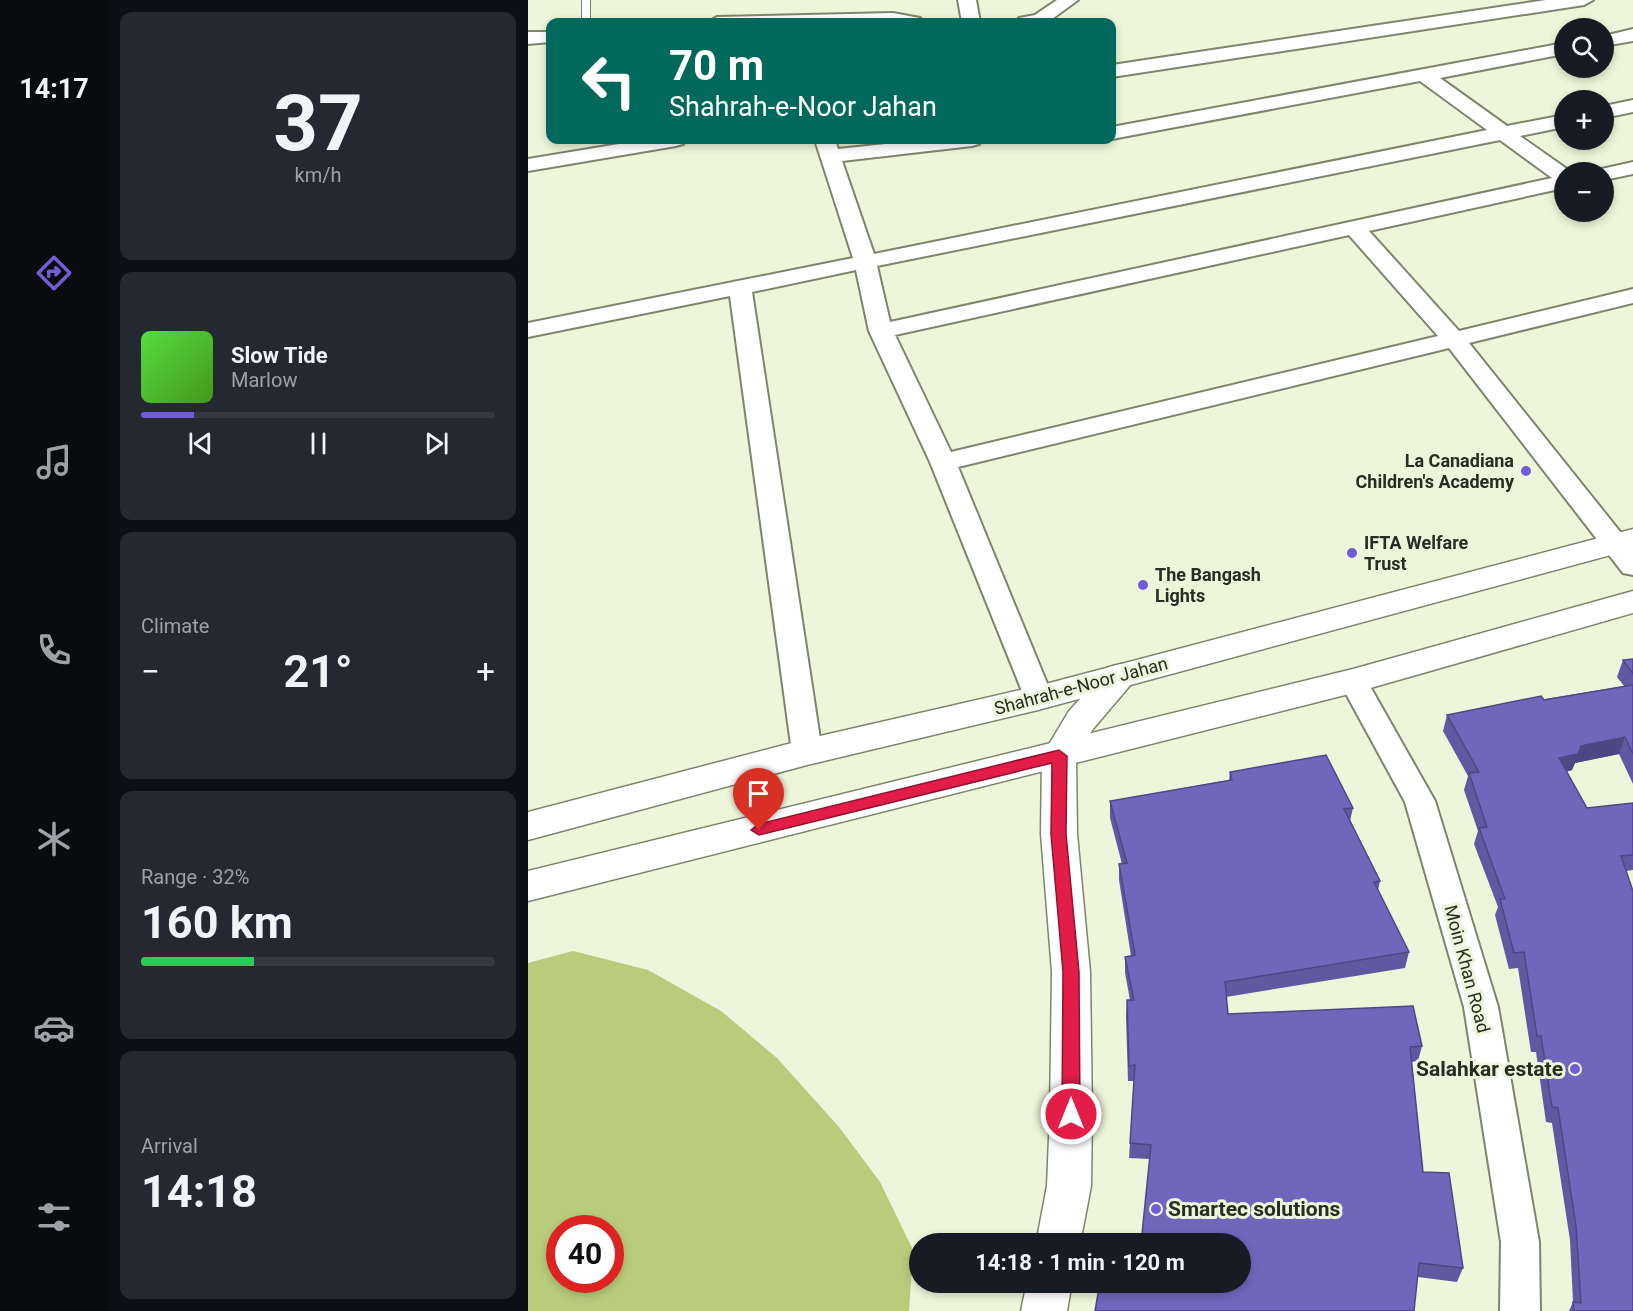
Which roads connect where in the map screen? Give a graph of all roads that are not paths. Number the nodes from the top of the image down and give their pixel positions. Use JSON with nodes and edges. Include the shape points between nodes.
{"nodes":[{"id":1,"x":586,"y":0,"type":"edge"},
{"id":2,"x":774,"y":0,"type":"edge"},
{"id":3,"x":967,"y":0,"type":"edge"},
{"id":4,"x":1584,"y":0,"type":"edge"},
{"id":5,"x":1060,"y":3,"type":"edge"},
{"id":6,"x":586,"y":18,"type":"edge"},
{"id":7,"x":774,"y":18,"type":"edge"},
{"id":8,"x":970,"y":18,"type":"edge"},
{"id":9,"x":1042,"y":18,"type":"edge"},
{"id":10,"x":1633,"y":35,"type":"edge"},
{"id":11,"x":546,"y":37,"type":"edge"},
{"id":12,"x":528,"y":38,"type":"edge"},
{"id":13,"x":1614,"y":39,"type":"edge"},
{"id":14,"x":1554,"y":51,"type":"edge"},
{"id":15,"x":1116,"y":70,"type":"edge"},
{"id":16,"x":1425,"y":76,"type":"junction"},
{"id":17,"x":1633,"y":106,"type":"edge"},
{"id":18,"x":1614,"y":110,"type":"edge"},
{"id":19,"x":1554,"y":123,"type":"edge"},
{"id":20,"x":1116,"y":132,"type":"edge"},
{"id":21,"x":1505,"y":134,"type":"junction"},
{"id":22,"x":652,"y":144,"type":"edge"},
{"id":23,"x":900,"y":144,"type":"edge"},
{"id":24,"x":828,"y":148,"type":"edge"},
{"id":25,"x":528,"y":165,"type":"edge"},
{"id":26,"x":1633,"y":168,"type":"edge"},
{"id":27,"x":1554,"y":170,"type":"edge"},
{"id":28,"x":1614,"y":172,"type":"edge"},
{"id":29,"x":1554,"y":185,"type":"edge"},
{"id":30,"x":1354,"y":228,"type":"junction"},
{"id":31,"x":865,"y":260,"type":"junction"},
{"id":32,"x":740,"y":286,"type":"junction"},
{"id":33,"x":1633,"y":296,"type":"edge"},
{"id":34,"x":528,"y":330,"type":"edge"},
{"id":35,"x":881,"y":331,"type":"junction"},
{"id":36,"x":1454,"y":339,"type":"junction"},
{"id":37,"x":943,"y":462,"type":"junction"},
{"id":38,"x":1627,"y":549,"type":"edge"},
{"id":39,"x":1633,"y":602,"type":"edge"},
{"id":40,"x":1121,"y":676,"type":"junction"},
{"id":41,"x":1353,"y":681,"type":"junction"},
{"id":42,"x":1038,"y":698,"type":"junction"},
{"id":43,"x":807,"y":752,"type":"junction"},
{"id":44,"x":1059,"y":756,"type":"junction"},
{"id":45,"x":528,"y":826,"type":"edge"},
{"id":46,"x":528,"y":886,"type":"edge"},
{"id":47,"x":1060,"y":1233,"type":"edge"},
{"id":48,"x":1048,"y":1293,"type":"edge"},
{"id":49,"x":1044,"y":1311,"type":"edge"},
{"id":50,"x":1520,"y":1311,"type":"edge"}],
"edges":[{"from":1,"to":6,"type":"lane"},
{"from":2,"to":7,"type":"street"},
{"from":3,"to":8,"type":"street"},
{"from":4,"to":15,"type":"street"},
{"from":5,"to":9,"type":"street"},
{"from":10,"to":13,"type":"street"},
{"from":11,"to":12,"type":"street"},
{"from":14,"to":16,"type":"street"},
{"from":16,"to":20,"type":"street"},
{"from":16,"to":21,"type":"street"},
{"from":17,"to":18,"type":"street"},
{"from":19,"to":21,"type":"street"},
{"from":21,"to":27,"type":"street"},
{"from":21,"to":31,"type":"street"},
{"from":22,"to":25,"type":"street"},
{"from":23,"to":24,"type":"street"},
{"from":24,"to":31,"type":"street"},
{"from":26,"to":28,"type":"street"},
{"from":29,"to":30,"type":"street"},
{"from":30,"to":35,"type":"street"},
{"from":30,"to":36,"type":"street"},
{"from":31,"to":32,"type":"street"},
{"from":31,"to":35,"type":"street"},
{"from":32,"to":34,"type":"street"},
{"from":32,"to":43,"type":"street"},
{"from":33,"to":36,"type":"street"},
{"from":35,"to":37,"type":"street"},
{"from":36,"to":37,"type":"street"},
{"from":36,"to":38,"type":"street"},
{"from":37,"to":42,"type":"street"},
{"from":38,"to":40,"type":"main road","name":"Shahrah-e-Noor Jahan"},
{"from":39,"to":41,"type":"main road"},
{"from":40,"to":42,"type":"main road","name":"Shahrah-e-Noor Jahan"},
{"from":40,"to":44,"type":"main road","via":[[1082,720]]},
{"from":41,"to":44,"type":"main road"},
{"from":41,"to":50,"type":"street","name":"Moin Khan Road","via":[[1420,801],[1481,1007],[1520,1242]]},
{"from":42,"to":43,"type":"main road","name":"Shahrah-e-Noor Jahan"},
{"from":43,"to":45,"type":"main road","name":"Shahrah-e-Noor Jahan"},
{"from":44,"to":46,"type":"main road"},
{"from":44,"to":47,"type":"main road","via":[[1059,834],[1071,972],[1069,1186]]},
{"from":48,"to":49,"type":"main road"}]}
